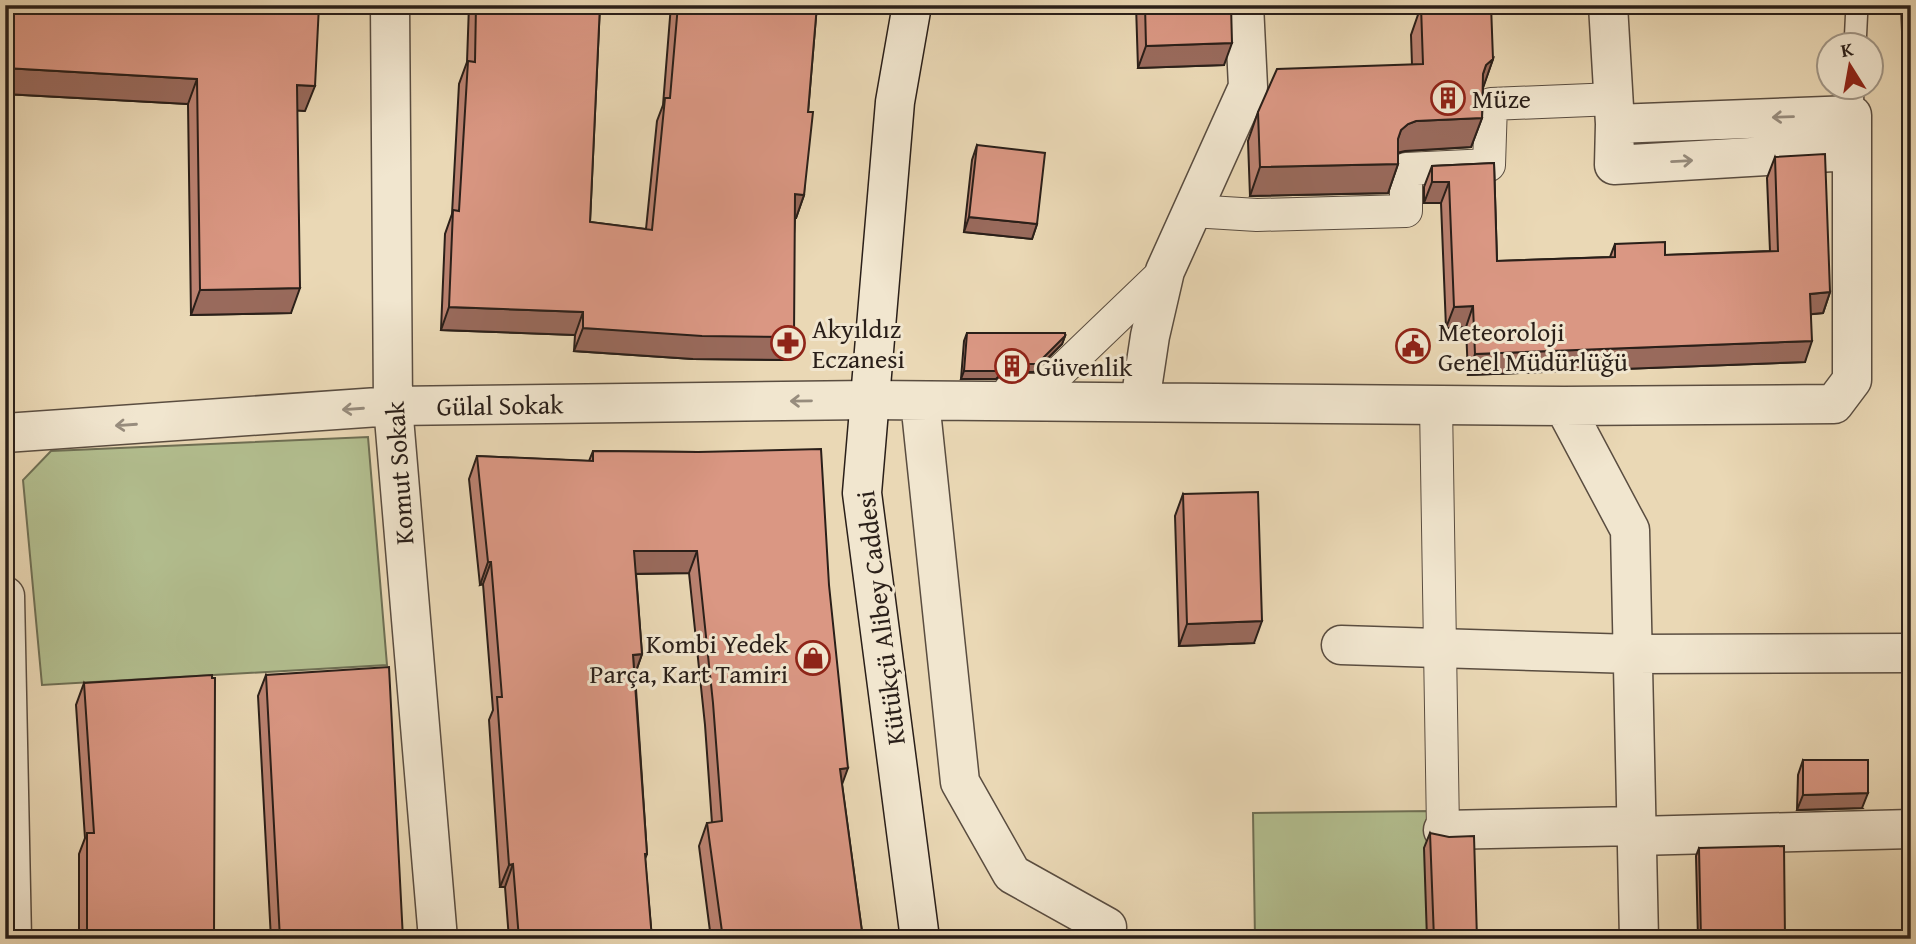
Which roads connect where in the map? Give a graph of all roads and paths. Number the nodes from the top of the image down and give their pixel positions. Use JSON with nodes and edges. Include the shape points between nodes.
{"nodes":[{"id":1,"x":390,"y":5,"type":"edge"},
{"id":2,"x":912,"y":5,"type":"edge"},
{"id":3,"x":1244,"y":5,"type":"edge"},
{"id":4,"x":1608,"y":5,"type":"edge"},
{"id":5,"x":1857,"y":5,"type":"edge"},
{"id":6,"x":1856,"y":32,"type":"edge"},
{"id":7,"x":1614,"y":111,"type":"junction"},
{"id":8,"x":1852,"y":118,"type":"edge"},
{"id":9,"x":1192,"y":211,"type":"junction"},
{"id":10,"x":1165,"y":271,"type":"junction"},
{"id":11,"x":974,"y":389,"type":"dead end"},
{"id":12,"x":869,"y":400,"type":"junction"},
{"id":13,"x":920,"y":401,"type":"junction"},
{"id":14,"x":1140,"y":402,"type":"junction"},
{"id":15,"x":1436,"y":405,"type":"junction"},
{"id":16,"x":393,"y":406,"type":"junction"},
{"id":17,"x":1564,"y":406,"type":"junction"},
{"id":18,"x":5,"y":433,"type":"edge"},
{"id":19,"x":5,"y":596,"type":"edge"},
{"id":20,"x":1341,"y":645,"type":"dead end"},
{"id":21,"x":1441,"y":648,"type":"junction"},
{"id":22,"x":1633,"y":653,"type":"junction"},
{"id":23,"x":1911,"y":653,"type":"edge"},
{"id":24,"x":1911,"y":829,"type":"edge"},
{"id":25,"x":1443,"y":830,"type":"joint"},
{"id":26,"x":1637,"y":831,"type":"junction"},
{"id":27,"x":1107,"y":927,"type":"dead end"},
{"id":28,"x":12,"y":939,"type":"edge"},
{"id":29,"x":438,"y":939,"type":"edge"},
{"id":30,"x":920,"y":939,"type":"edge"},
{"id":31,"x":1639,"y":939,"type":"edge"}],
"edges":[{"from":1,"to":16,"type":"street","name":"Komut Sokak"},
{"from":2,"to":12,"type":"street","name":"Kütükçü Alibey Caddesi","via":[[895,102]]},
{"from":3,"to":9,"type":"street","via":[[1248,87]]},
{"from":4,"to":7,"type":"street"},
{"from":5,"to":6,"type":"lane"},
{"from":8,"to":7,"type":"street","one_way":true},
{"from":7,"to":8,"type":"street","one_way":true,"via":[[1614,165]]},
{"from":7,"to":9,"type":"street","via":[[1492,104],[1489,165],[1406,169],[1406,211],[1258,215]]},
{"from":8,"to":17,"type":"street","name":"Gülal Sokak","via":[[1852,380],[1834,404]]},
{"from":9,"to":10,"type":"street"},
{"from":10,"to":11,"type":"street","via":[[1041,390]]},
{"from":10,"to":14,"type":"street"},
{"from":12,"to":13,"type":"street","name":"Gülal Sokak"},
{"from":12,"to":16,"type":"street","name":"Gülal Sokak","one_way":true},
{"from":12,"to":30,"type":"street","name":"Kütükçü Alibey Caddesi","via":[[862,493]]},
{"from":13,"to":14,"type":"street","name":"Gülal Sokak"},
{"from":13,"to":27,"type":"street","via":[[960,782],[1012,874]]},
{"from":14,"to":15,"type":"street","name":"Gülal Sokak"},
{"from":15,"to":17,"type":"street","name":"Gülal Sokak"},
{"from":15,"to":21,"type":"street"},
{"from":16,"to":18,"type":"street","name":"Gülal Sokak","one_way":true},
{"from":16,"to":29,"type":"street","name":"Komut Sokak"},
{"from":17,"to":22,"type":"street","via":[[1630,530]]},
{"from":19,"to":28,"type":"street"},
{"from":20,"to":21,"type":"street"},
{"from":21,"to":22,"type":"street"},
{"from":21,"to":25,"type":"street"},
{"from":22,"to":23,"type":"street"},
{"from":22,"to":26,"type":"street"},
{"from":24,"to":26,"type":"street"},
{"from":25,"to":26,"type":"street"},
{"from":26,"to":31,"type":"street"}]}
